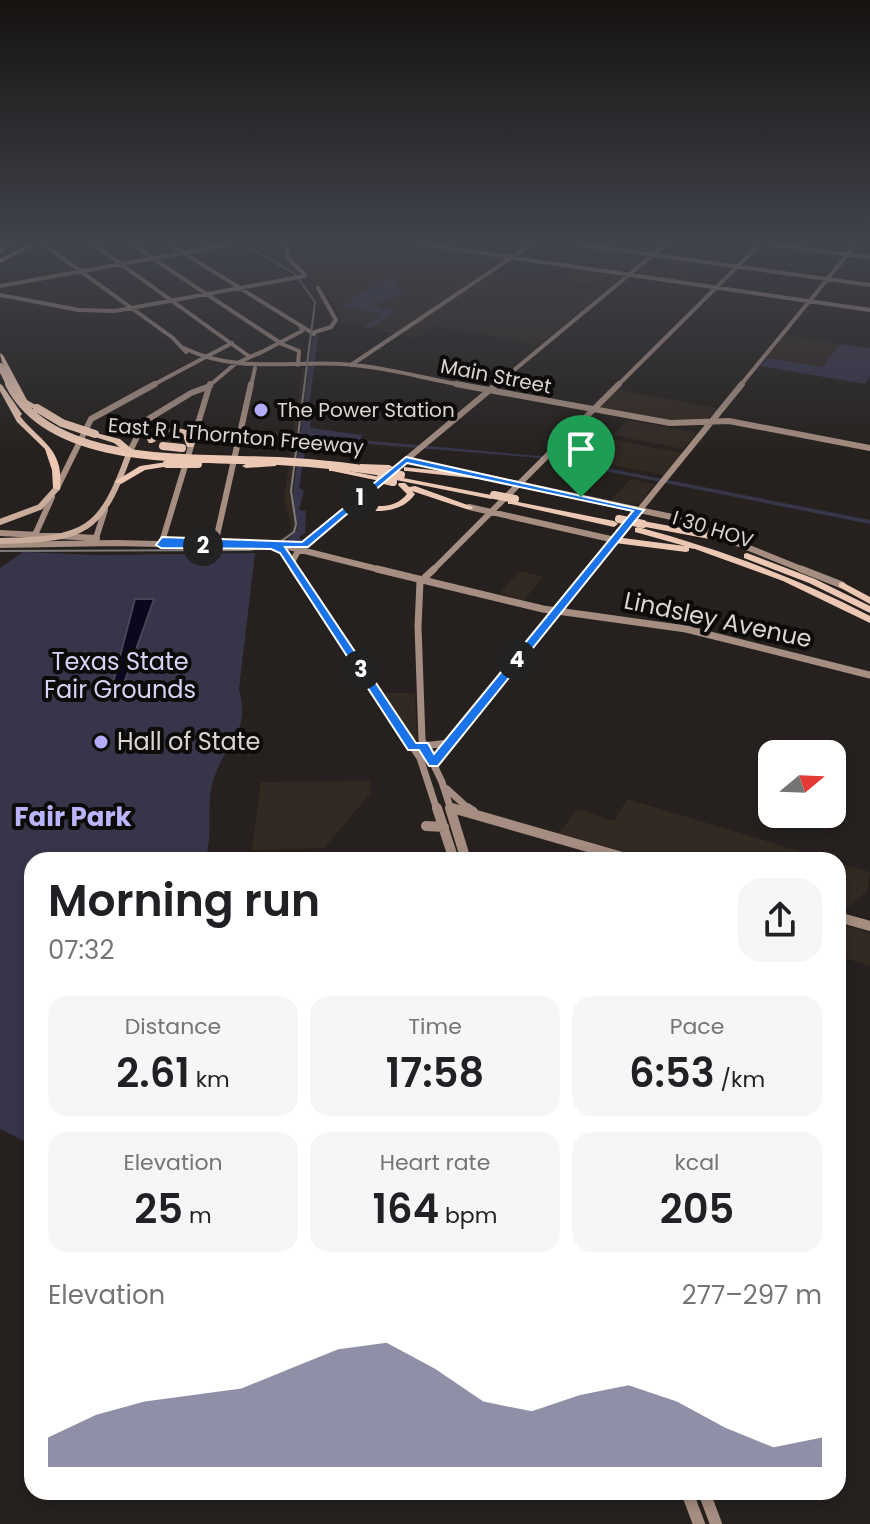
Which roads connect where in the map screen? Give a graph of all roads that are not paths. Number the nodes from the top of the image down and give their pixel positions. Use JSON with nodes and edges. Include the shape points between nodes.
{"nodes":[{"id":1,"x":142,"y":315,"type":"edge"},
{"id":2,"x":193,"y":315,"type":"edge"},
{"id":3,"x":239,"y":315,"type":"edge"},
{"id":4,"x":282,"y":315,"type":"edge"},
{"id":5,"x":331,"y":315,"type":"edge"},
{"id":6,"x":336,"y":315,"type":"edge"},
{"id":7,"x":425,"y":315,"type":"edge"},
{"id":8,"x":579,"y":315,"type":"edge"},
{"id":9,"x":688,"y":315,"type":"edge"},
{"id":10,"x":797,"y":315,"type":"edge"},
{"id":11,"x":301,"y":327,"type":"junction"},
{"id":12,"x":312,"y":332,"type":"junction"},
{"id":13,"x":223,"y":336,"type":"junction"},
{"id":14,"x":288,"y":339,"type":"junction"},
{"id":15,"x":280,"y":342,"type":"junction"},
{"id":16,"x":232,"y":343,"type":"junction"},
{"id":17,"x":219,"y":348,"type":"junction"},
{"id":18,"x":0,"y":355,"type":"edge"},
{"id":19,"x":200,"y":358,"type":"junction"},
{"id":20,"x":249,"y":358,"type":"junction"},
{"id":21,"x":220,"y":362,"type":"junction"},
{"id":22,"x":212,"y":363,"type":"junction"},
{"id":23,"x":299,"y":365,"type":"junction"},
{"id":24,"x":237,"y":366,"type":"junction"},
{"id":25,"x":349,"y":366,"type":"junction"},
{"id":26,"x":255,"y":367,"type":"junction"},
{"id":27,"x":0,"y":369,"type":"edge"},
{"id":28,"x":222,"y":376,"type":"junction"},
{"id":29,"x":0,"y":386,"type":"edge"},
{"id":30,"x":209,"y":386,"type":"junction"},
{"id":31,"x":487,"y":390,"type":"junction"},
{"id":32,"x":194,"y":391,"type":"junction"},
{"id":33,"x":205,"y":397,"type":"junction"},
{"id":34,"x":24,"y":401,"type":"junction"},
{"id":35,"x":13,"y":410,"type":"junction"},
{"id":36,"x":592,"y":410,"type":"junction"},
{"id":37,"x":710,"y":422,"type":"junction"},
{"id":38,"x":657,"y":423,"type":"junction"},
{"id":39,"x":141,"y":424,"type":"junction"},
{"id":40,"x":680,"y":427,"type":"junction"},
{"id":41,"x":700,"y":434,"type":"junction"},
{"id":42,"x":152,"y":441,"type":"junction"},
{"id":43,"x":190,"y":445,"type":"junction"},
{"id":44,"x":870,"y":449,"type":"edge"},
{"id":45,"x":130,"y":451,"type":"junction"},
{"id":46,"x":238,"y":455,"type":"junction"},
{"id":47,"x":273,"y":464,"type":"junction"},
{"id":48,"x":69,"y":465,"type":"junction"},
{"id":49,"x":401,"y":475,"type":"junction"},
{"id":50,"x":57,"y":476,"type":"junction"},
{"id":51,"x":479,"y":477,"type":"joint"},
{"id":52,"x":118,"y":482,"type":"junction"},
{"id":53,"x":516,"y":484,"type":"junction"},
{"id":54,"x":57,"y":488,"type":"junction"},
{"id":55,"x":52,"y":497,"type":"junction"},
{"id":56,"x":351,"y":505,"type":"junction"},
{"id":57,"x":469,"y":507,"type":"joint"},
{"id":58,"x":105,"y":510,"type":"junction"},
{"id":59,"x":639,"y":510,"type":"junction"},
{"id":60,"x":489,"y":512,"type":"junction"},
{"id":61,"x":0,"y":522,"type":"edge"},
{"id":62,"x":641,"y":527,"type":"junction"},
{"id":63,"x":0,"y":533,"type":"edge"},
{"id":64,"x":57,"y":536,"type":"junction"},
{"id":65,"x":36,"y":537,"type":"junction"},
{"id":66,"x":96,"y":538,"type":"junction"},
{"id":67,"x":615,"y":540,"type":"junction"},
{"id":68,"x":736,"y":541,"type":"junction"},
{"id":69,"x":161,"y":542,"type":"junction"},
{"id":70,"x":0,"y":543,"type":"edge"},
{"id":71,"x":49,"y":544,"type":"junction"},
{"id":72,"x":212,"y":544,"type":"junction"},
{"id":73,"x":276,"y":546,"type":"junction"},
{"id":74,"x":302,"y":547,"type":"junction"},
{"id":75,"x":291,"y":564,"type":"junction"},
{"id":76,"x":780,"y":576,"type":"junction"},
{"id":77,"x":412,"y":577,"type":"junction"},
{"id":78,"x":424,"y":577,"type":"junction"},
{"id":79,"x":842,"y":585,"type":"joint"},
{"id":80,"x":409,"y":587,"type":"dead end"},
{"id":81,"x":870,"y":601,"type":"edge"},
{"id":82,"x":556,"y":611,"type":"junction"},
{"id":83,"x":870,"y":615,"type":"edge"},
{"id":84,"x":870,"y":675,"type":"edge"},
{"id":85,"x":449,"y":743,"type":"junction"},
{"id":86,"x":423,"y":746,"type":"junction"},
{"id":87,"x":412,"y":747,"type":"junction"},
{"id":88,"x":434,"y":763,"type":"junction"},
{"id":89,"x":442,"y":782,"type":"junction"},
{"id":90,"x":434,"y":792,"type":"junction"},
{"id":91,"x":464,"y":807,"type":"junction"},
{"id":92,"x":451,"y":808,"type":"junction"},
{"id":93,"x":440,"y":813,"type":"junction"},
{"id":94,"x":474,"y":816,"type":"junction"},
{"id":95,"x":500,"y":822,"type":"junction"},
{"id":96,"x":426,"y":826,"type":"dead end"},
{"id":97,"x":456,"y":826,"type":"junction"},
{"id":98,"x":444,"y":827,"type":"junction"},
{"id":99,"x":452,"y":852,"type":"edge"},
{"id":100,"x":464,"y":852,"type":"edge"},
{"id":101,"x":605,"y":852,"type":"edge"},
{"id":102,"x":846,"y":919,"type":"edge"},
{"id":103,"x":870,"y":926,"type":"edge"},
{"id":104,"x":690,"y":1500,"type":"edge"},
{"id":105,"x":707,"y":1500,"type":"edge"},
{"id":106,"x":699,"y":1524,"type":"edge"},
{"id":107,"x":716,"y":1524,"type":"edge"}],
"edges":[{"from":1,"to":19,"type":"main road"},
{"from":2,"to":13,"type":"main road"},
{"from":3,"to":15,"type":"main road"},
{"from":4,"to":11,"type":"main road"},
{"from":5,"to":12,"type":"main road","via":[[330,323]]},
{"from":6,"to":12,"type":"main road","via":[[335,323]]},
{"from":7,"to":25,"type":"main road"},
{"from":8,"to":31,"type":"main road"},
{"from":9,"to":36,"type":"main road"},
{"from":10,"to":37,"type":"main road"},
{"from":11,"to":12,"type":"main road"},
{"from":11,"to":14,"type":"main road","via":[[303,331]]},
{"from":12,"to":14,"type":"main road"},
{"from":13,"to":16,"type":"main road"},
{"from":13,"to":17,"type":"main road"},
{"from":14,"to":15,"type":"main road"},
{"from":15,"to":20,"type":"main road"},
{"from":15,"to":23,"type":"main road","via":[[300,352]]},
{"from":16,"to":17,"type":"main road"},
{"from":16,"to":20,"type":"main road"},
{"from":17,"to":19,"type":"main road"},
{"from":18,"to":34,"type":"highway","name":"East R L Thornton Freeway","bridge":true},
{"from":19,"to":21,"type":"main road"},
{"from":19,"to":22,"type":"main road"},
{"from":19,"to":48,"type":"main road","via":[[91,419]]},
{"from":20,"to":21,"type":"main road"},
{"from":20,"to":24,"type":"main road"},
{"from":20,"to":26,"type":"main road"},
{"from":21,"to":24,"type":"main road"},
{"from":22,"to":24,"type":"main road"},
{"from":22,"to":28,"type":"main road"},
{"from":23,"to":25,"type":"main road","name":"Main Street"},
{"from":23,"to":25,"type":"main road","name":"Main Street"},
{"from":23,"to":26,"type":"main road"},
{"from":24,"to":26,"type":"main road"},
{"from":24,"to":28,"type":"main road"},
{"from":25,"to":31,"type":"main road","name":"Main Street"},
{"from":26,"to":28,"type":"main road"},
{"from":26,"to":72,"type":"main road"},
{"from":27,"to":49,"type":"highway","bridge":true,"via":[[28,416],[86,444],[141,454]]},
{"from":28,"to":30,"type":"main road"},
{"from":29,"to":35,"type":"highway","name":"East R L Thornton Freeway"},
{"from":30,"to":32,"type":"main road"},
{"from":30,"to":33,"type":"main road"},
{"from":31,"to":36,"type":"main road","name":"Main Street"},
{"from":31,"to":49,"type":"main road"},
{"from":32,"to":33,"type":"main road"},
{"from":32,"to":39,"type":"main road"},
{"from":33,"to":43,"type":"main road"},
{"from":34,"to":45,"type":"highway","bridge":true},
{"from":34,"to":46,"type":"highway","name":"East R L Thornton Freeway","bridge":true,"via":[[42,419],[91,440],[144,450]]},
{"from":35,"to":47,"type":"highway","name":"East R L Thornton Freeway","bridge":true,"via":[[52,435],[99,449]]},
{"from":35,"to":50,"type":"highway","via":[[19,422],[48,446]]},
{"from":36,"to":38,"type":"main road","name":"Main Street"},
{"from":36,"to":53,"type":"main road"},
{"from":37,"to":38,"type":"main road","name":"Main Street"},
{"from":37,"to":40,"type":"main road"},
{"from":37,"to":41,"type":"main road"},
{"from":37,"to":44,"type":"main road"},
{"from":37,"to":44,"type":"main road","via":[[729,421]]},
{"from":38,"to":40,"type":"main road","name":"Main Street"},
{"from":39,"to":42,"type":"highway"},
{"from":39,"to":45,"type":"main road"},
{"from":40,"to":41,"type":"main road"},
{"from":41,"to":59,"type":"main road"},
{"from":42,"to":43,"type":"highway","via":[[152,433],[174,429],[185,432]]},
{"from":42,"to":46,"type":"highway","bridge":true},
{"from":43,"to":69,"type":"main road"},
{"from":45,"to":52,"type":"main road"},
{"from":46,"to":49,"type":"highway","name":"East R L Thornton Freeway","bridge":true,"via":[[363,466]]},
{"from":47,"to":49,"type":"highway","name":"East R L Thornton Freeway","bridge":true},
{"from":47,"to":52,"type":"highway","bridge":true,"via":[[167,464],[143,468]]},
{"from":48,"to":50,"type":"main road"},
{"from":48,"to":54,"type":"main road"},
{"from":49,"to":51,"type":"highway"},
{"from":49,"to":56,"type":"main road"},
{"from":49,"to":56,"type":"highway","via":[[411,494],[402,504]]},
{"from":49,"to":57,"type":"highway"},
{"from":49,"to":62,"type":"highway","name":"East R L Thornton Freeway","bridge":true},
{"from":50,"to":54,"type":"highway"},
{"from":51,"to":53,"type":"main road"},
{"from":52,"to":58,"type":"main road"},
{"from":53,"to":59,"type":"main road"},
{"from":53,"to":60,"type":"main road"},
{"from":54,"to":55,"type":"main road"},
{"from":55,"to":61,"type":"main road","via":[[28,513]]},
{"from":55,"to":65,"type":"main road"},
{"from":56,"to":74,"type":"main road"},
{"from":57,"to":60,"type":"main road"},
{"from":58,"to":64,"type":"main road","via":[[85,526]]},
{"from":58,"to":66,"type":"main road"},
{"from":59,"to":67,"type":"main road"},
{"from":59,"to":68,"type":"main road"},
{"from":60,"to":67,"type":"main road"},
{"from":60,"to":78,"type":"main road"},
{"from":62,"to":68,"type":"highway"},
{"from":62,"to":76,"type":"highway","name":"East R L Thornton Freeway"},
{"from":62,"to":83,"type":"highway","name":"I 30 HOV","via":[[766,567]]},
{"from":63,"to":65,"type":"main road"},
{"from":64,"to":65,"type":"main road"},
{"from":64,"to":66,"type":"main road"},
{"from":65,"to":70,"type":"main road"},
{"from":65,"to":71,"type":"main road"},
{"from":66,"to":69,"type":"main road"},
{"from":67,"to":76,"type":"highway","via":[[706,553]]},
{"from":67,"to":82,"type":"main road"},
{"from":68,"to":79,"type":"main road"},
{"from":69,"to":71,"type":"main road"},
{"from":69,"to":72,"type":"main road"},
{"from":70,"to":71,"type":"main road"},
{"from":72,"to":73,"type":"main road"},
{"from":72,"to":74,"type":"main road"},
{"from":73,"to":74,"type":"main road"},
{"from":73,"to":75,"type":"main road"},
{"from":74,"to":75,"type":"main road"},
{"from":74,"to":77,"type":"main road"},
{"from":74,"to":78,"type":"main road"},
{"from":75,"to":87,"type":"main road"},
{"from":76,"to":83,"type":"highway","name":"East R L Thornton Freeway"},
{"from":77,"to":78,"type":"main road"},
{"from":77,"to":80,"type":"main road"},
{"from":78,"to":82,"type":"main road","name":"Lindsley Avenue"},
{"from":78,"to":86,"type":"main road","via":[[418,586]]},
{"from":79,"to":81,"type":"highway"},
{"from":82,"to":84,"type":"main road","name":"Lindsley Avenue","via":[[686,629]]},
{"from":82,"to":85,"type":"main road"},
{"from":85,"to":86,"type":"main road"},
{"from":85,"to":88,"type":"main road"},
{"from":86,"to":87,"type":"main road"},
{"from":86,"to":88,"type":"main road"},
{"from":87,"to":90,"type":"main road"},
{"from":88,"to":89,"type":"main road"},
{"from":89,"to":91,"type":"main road"},
{"from":89,"to":92,"type":"main road"},
{"from":90,"to":92,"type":"main road"},
{"from":90,"to":93,"type":"main road"},
{"from":91,"to":92,"type":"main road"},
{"from":91,"to":95,"type":"main road"},
{"from":92,"to":93,"type":"main road"},
{"from":92,"to":94,"type":"main road"},
{"from":92,"to":97,"type":"main road"},
{"from":93,"to":98,"type":"main road"},
{"from":94,"to":95,"type":"main road"},
{"from":94,"to":97,"type":"main road"},
{"from":95,"to":101,"type":"main road"},
{"from":96,"to":98,"type":"main road"},
{"from":97,"to":100,"type":"main road"},
{"from":98,"to":99,"type":"main road"},
{"from":102,"to":103,"type":"main road"},
{"from":104,"to":106,"type":"main road"},
{"from":105,"to":107,"type":"main road"}]}
